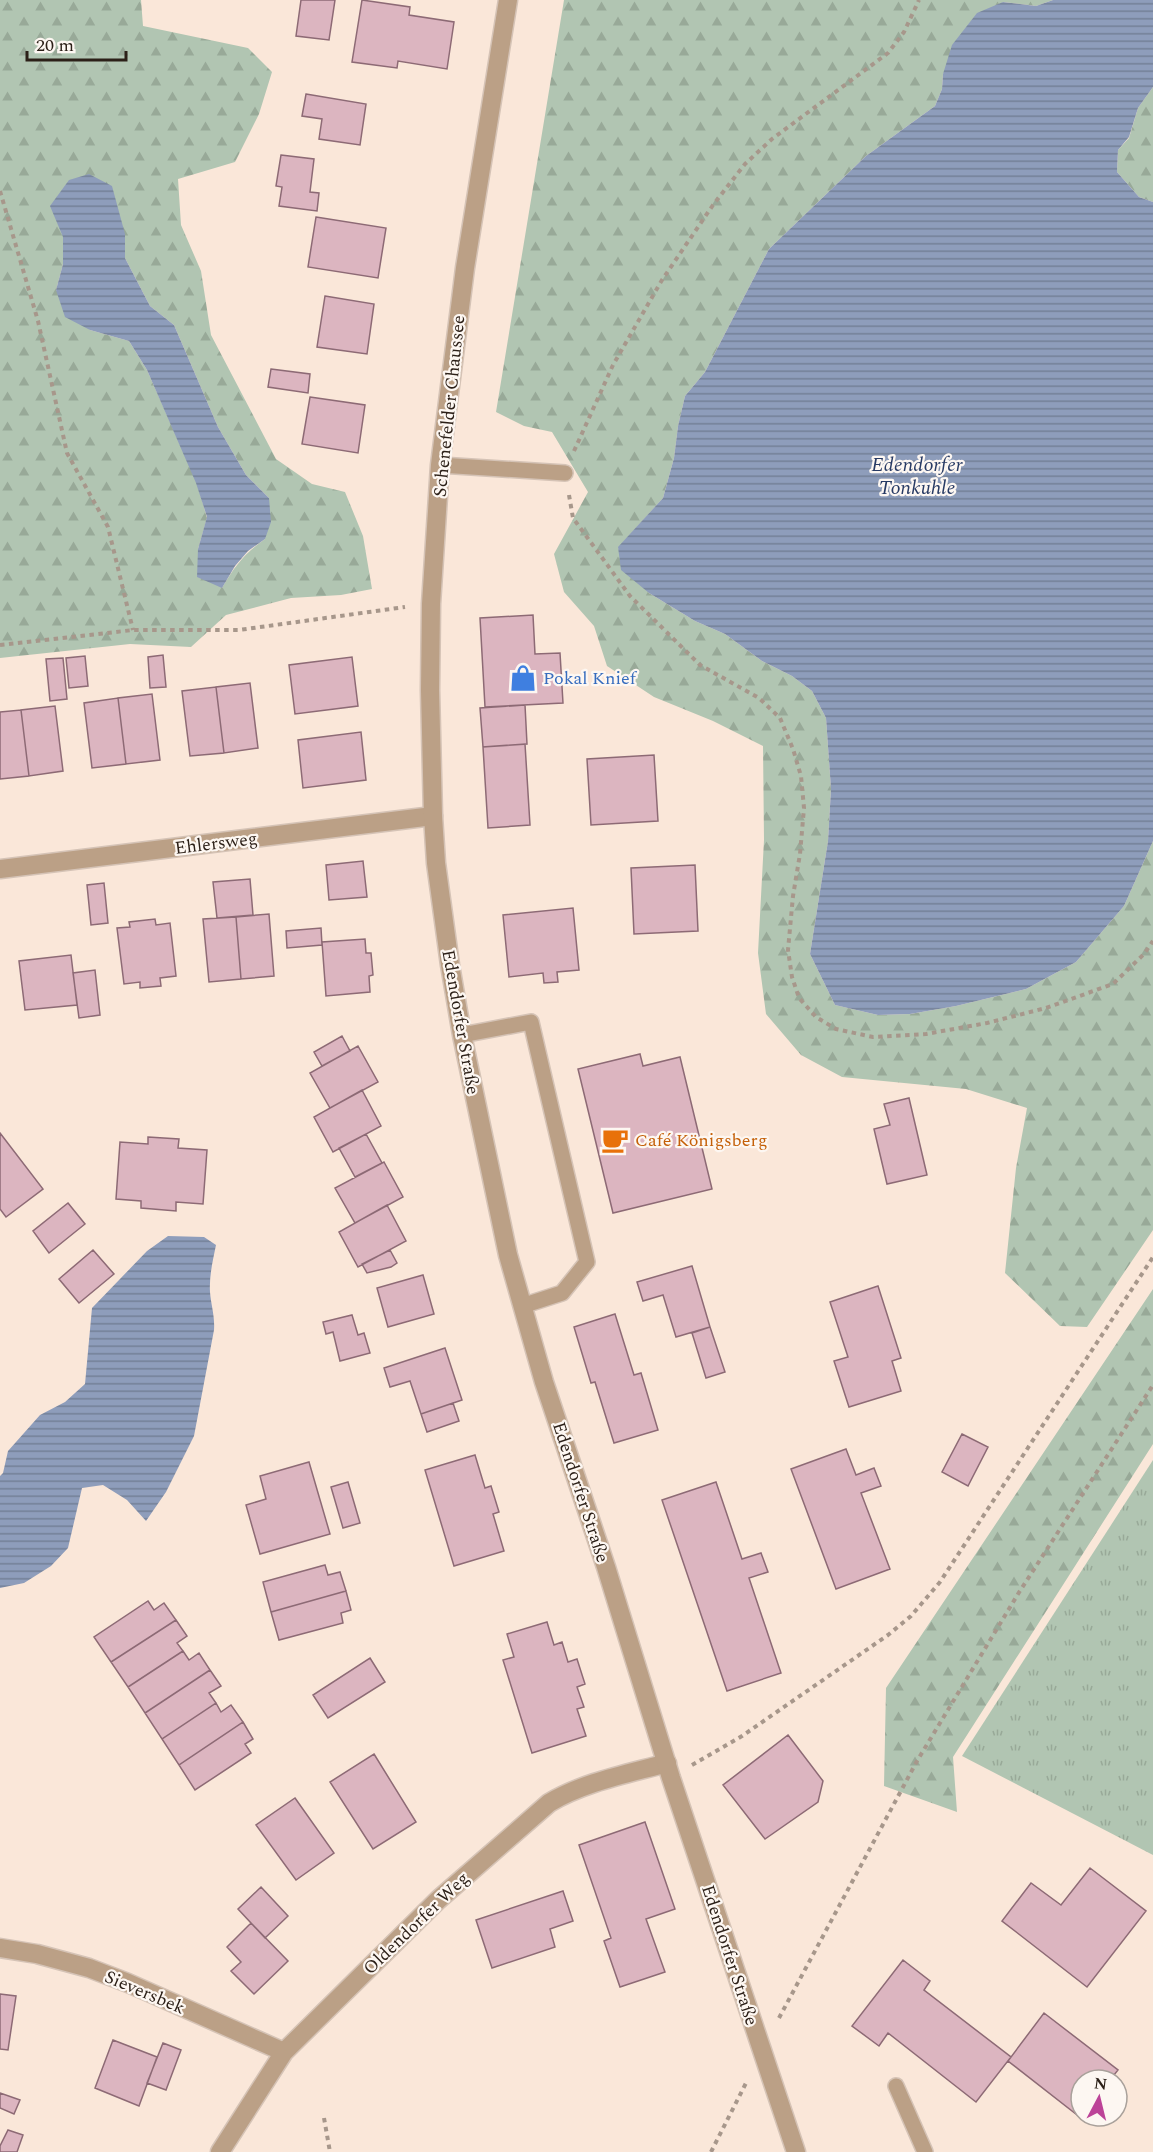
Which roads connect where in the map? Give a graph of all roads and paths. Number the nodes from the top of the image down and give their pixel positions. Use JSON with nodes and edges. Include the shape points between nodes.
{"nodes":[{"id":1,"x":508,"y":0,"type":"edge"},
{"id":2,"x":919,"y":0,"type":"edge"},
{"id":3,"x":0,"y":191,"type":"edge"},
{"id":4,"x":440,"y":465,"type":"junction"},
{"id":5,"x":565,"y":473,"type":"junction"},
{"id":6,"x":431,"y":604,"type":"junction"},
{"id":7,"x":133,"y":630,"type":"junction"},
{"id":8,"x":0,"y":645,"type":"edge"},
{"id":9,"x":432,"y":816,"type":"junction"},
{"id":10,"x":0,"y":869,"type":"edge"},
{"id":11,"x":1153,"y":941,"type":"edge"},
{"id":12,"x":462,"y":1035,"type":"junction"},
{"id":13,"x":1153,"y":1257,"type":"edge"},
{"id":14,"x":522,"y":1306,"type":"junction"},
{"id":15,"x":1153,"y":1385,"type":"edge"},
{"id":16,"x":669,"y":1770,"type":"junction"},
{"id":17,"x":0,"y":1948,"type":"edge"},
{"id":18,"x":762,"y":2050,"type":"junction"},
{"id":19,"x":284,"y":2052,"type":"junction"},
{"id":20,"x":896,"y":2086,"type":"dead end"},
{"id":21,"x":324,"y":2118,"type":"dead end"},
{"id":22,"x":220,"y":2152,"type":"edge"},
{"id":23,"x":330,"y":2152,"type":"edge"},
{"id":24,"x":711,"y":2152,"type":"edge"},
{"id":25,"x":796,"y":2152,"type":"edge"},
{"id":26,"x":925,"y":2152,"type":"edge"}],
"edges":[{"from":1,"to":4,"type":"street","name":"Schenefelder Chaussee","via":[[464,279]]},
{"from":2,"to":5,"type":"path","via":[[904,32],[888,53],[772,140],[745,164],[713,205],[662,280],[613,365]]},
{"from":3,"to":7,"type":"path","via":[[38,321],[67,453],[108,527]]},
{"from":4,"to":5,"type":"lane"},
{"from":4,"to":6,"type":"street","name":"Schenefelder Chaussee"},
{"from":5,"to":11,"type":"path","via":[[573,518],[630,596],[700,665],[759,698],[780,718],[801,776],[804,808],[788,950],[799,998],[816,1017],[836,1029],[873,1037],[926,1034],[987,1023],[1046,1008],[1113,984]]},
{"from":6,"to":7,"type":"path","via":[[238,630]]},
{"from":6,"to":9,"type":"street","name":"Schenefelder Chaussee"},
{"from":7,"to":8,"type":"path"},
{"from":9,"to":10,"type":"street","name":"Ehlersweg"},
{"from":9,"to":12,"type":"street","name":"Edendorfer Straße"},
{"from":12,"to":14,"type":"street","name":"Edendorfer Straße"},
{"from":12,"to":14,"type":"lane","via":[[531,1022],[587,1262],[562,1293]]},
{"from":13,"to":16,"type":"path","via":[[940,1582],[911,1616],[742,1736]]},
{"from":14,"to":16,"type":"street","name":"Edendorfer Straße"},
{"from":15,"to":18,"type":"path","via":[[1018,1594],[917,1761]]},
{"from":16,"to":18,"type":"street","name":"Edendorfer Straße"},
{"from":16,"to":19,"type":"street","name":"Oldendorfer Weg","via":[[604,1780],[549,1803],[446,1893]]},
{"from":17,"to":19,"type":"street","name":"Sieversbek","via":[[89,1968]]},
{"from":18,"to":24,"type":"path"},
{"from":18,"to":25,"type":"street","name":"Edendorfer Straße"},
{"from":19,"to":22,"type":"street","name":"Oldendorfer Weg"},
{"from":20,"to":26,"type":"lane"},
{"from":21,"to":23,"type":"path"}]}
